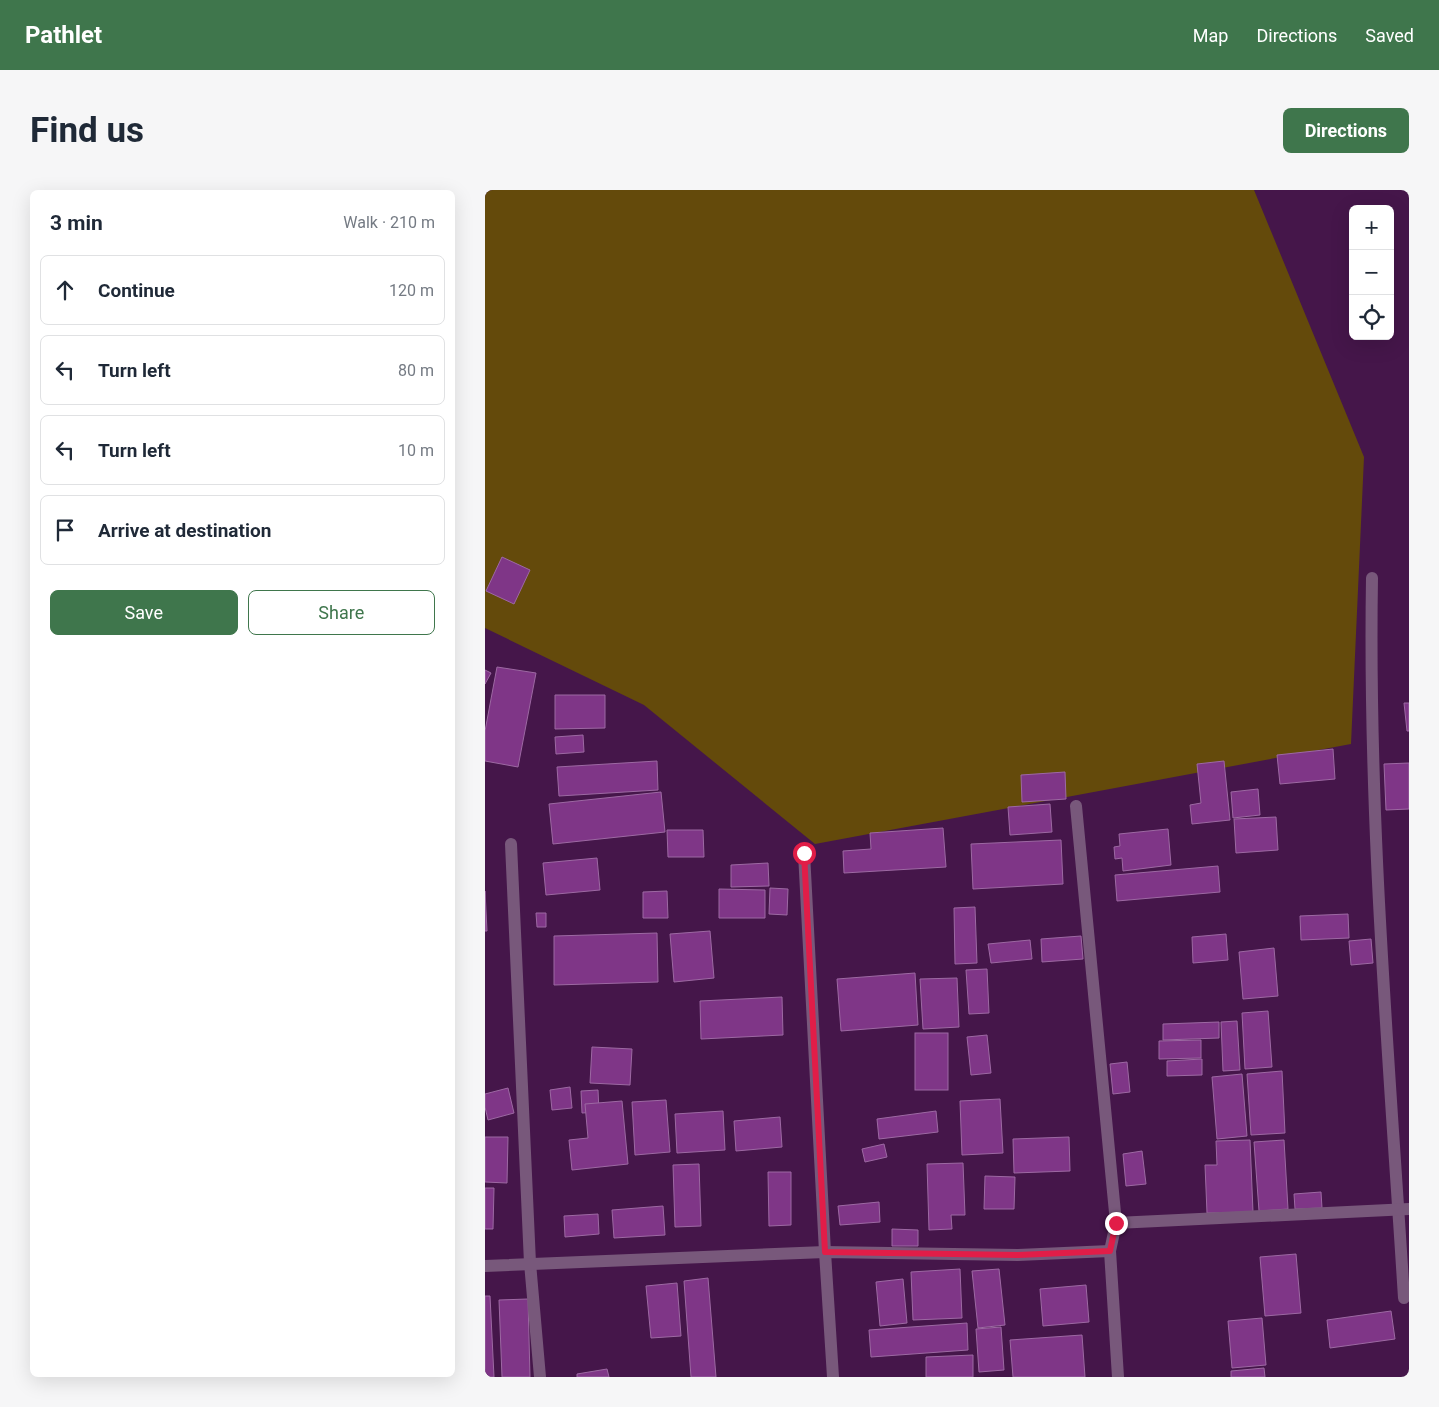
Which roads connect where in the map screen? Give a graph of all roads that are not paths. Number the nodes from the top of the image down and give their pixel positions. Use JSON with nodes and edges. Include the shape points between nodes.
{"nodes":[{"id":1,"x":1372,"y":578,"type":"dead end"},
{"id":2,"x":1076,"y":806,"type":"dead end"},
{"id":3,"x":511,"y":844,"type":"dead end"},
{"id":4,"x":804,"y":853,"type":"dead end"},
{"id":5,"x":1404,"y":1210,"type":"edge"},
{"id":6,"x":1116,"y":1223,"type":"junction"},
{"id":7,"x":1110,"y":1251,"type":"junction"},
{"id":8,"x":825,"y":1252,"type":"junction"},
{"id":9,"x":530,"y":1263,"type":"junction"},
{"id":10,"x":485,"y":1266,"type":"edge"},
{"id":11,"x":1403,"y":1298,"type":"dead end"},
{"id":12,"x":540,"y":1377,"type":"edge"},
{"id":13,"x":833,"y":1377,"type":"edge"},
{"id":14,"x":1118,"y":1377,"type":"edge"}],
"edges":[{"from":1,"to":5,"type":"street","via":[[1370,675],[1380,925]]},
{"from":2,"to":6,"type":"street"},
{"from":3,"to":9,"type":"street"},
{"from":4,"to":8,"type":"street"},
{"from":5,"to":6,"type":"street"},
{"from":5,"to":11,"type":"street"},
{"from":6,"to":7,"type":"street"},
{"from":7,"to":8,"type":"street","via":[[1018,1255]]},
{"from":7,"to":14,"type":"street"},
{"from":8,"to":9,"type":"street"},
{"from":8,"to":13,"type":"street"},
{"from":9,"to":10,"type":"street"},
{"from":9,"to":12,"type":"street"}]}
